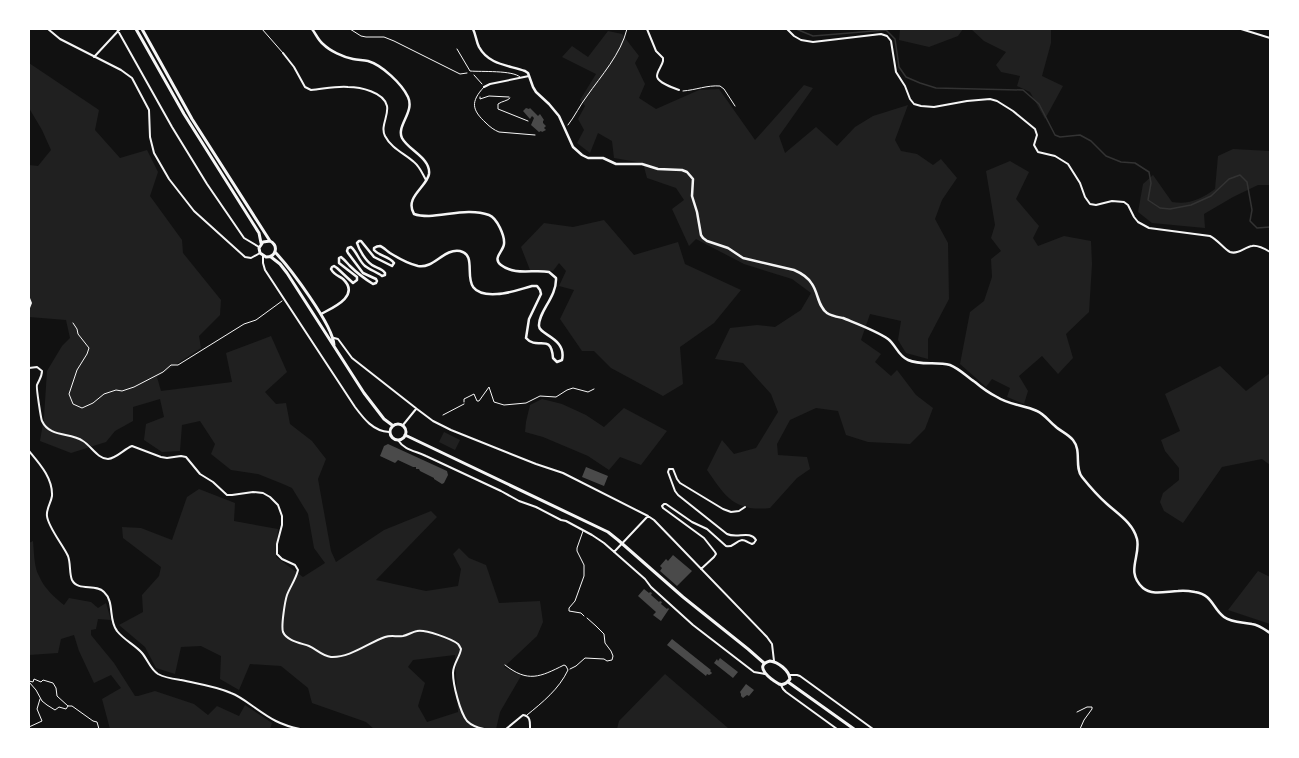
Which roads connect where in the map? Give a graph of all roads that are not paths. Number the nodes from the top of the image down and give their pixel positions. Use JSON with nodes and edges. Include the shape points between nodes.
{"nodes":[{"id":1,"x":48,"y":29,"type":"edge"},
{"id":2,"x":136,"y":29,"type":"edge"},
{"id":3,"x":142,"y":29,"type":"edge"},
{"id":4,"x":262,"y":29,"type":"edge"},
{"id":5,"x":312,"y":29,"type":"edge"},
{"id":6,"x":473,"y":29,"type":"edge"},
{"id":7,"x":647,"y":29,"type":"edge"},
{"id":8,"x":787,"y":29,"type":"edge"},
{"id":9,"x":1241,"y":29,"type":"edge"},
{"id":10,"x":118,"y":30,"type":"edge"},
{"id":11,"x":1270,"y":38,"type":"edge"},
{"id":12,"x":457,"y":49,"type":"dead end"},
{"id":13,"x":283,"y":53,"type":"joint"},
{"id":14,"x":94,"y":57,"type":"junction"},
{"id":15,"x":529,"y":76,"type":"junction"},
{"id":16,"x":521,"y":78,"type":"junction"},
{"id":17,"x":484,"y":87,"type":"joint"},
{"id":18,"x":679,"y":90,"type":"road end"},
{"id":19,"x":535,"y":135,"type":"dead end"},
{"id":20,"x":426,"y":180,"type":"junction"},
{"id":21,"x":270,"y":241,"type":"junction"},
{"id":22,"x":261,"y":243,"type":"junction"},
{"id":23,"x":259,"y":248,"type":"junction"},
{"id":24,"x":276,"y":252,"type":"junction"},
{"id":25,"x":1270,"y":252,"type":"edge"},
{"id":26,"x":260,"y":253,"type":"junction"},
{"id":27,"x":263,"y":256,"type":"junction"},
{"id":28,"x":271,"y":256,"type":"junction"},
{"id":29,"x":29,"y":298,"type":"edge"},
{"id":30,"x":29,"y":308,"type":"edge"},
{"id":31,"x":320,"y":314,"type":"junction"},
{"id":32,"x":334,"y":338,"type":"junction"},
{"id":33,"x":334,"y":345,"type":"junction"},
{"id":34,"x":29,"y":368,"type":"edge"},
{"id":35,"x":464,"y":404,"type":"road end"},
{"id":36,"x":416,"y":409,"type":"junction"},
{"id":37,"x":443,"y":415,"type":"dead end"},
{"id":38,"x":392,"y":425,"type":"junction"},
{"id":39,"x":403,"y":425,"type":"junction"},
{"id":40,"x":390,"y":432,"type":"junction"},
{"id":41,"x":405,"y":435,"type":"junction"},
{"id":42,"x":398,"y":440,"type":"junction"},
{"id":43,"x":29,"y":451,"type":"edge"},
{"id":44,"x":745,"y":507,"type":"dead end"},
{"id":45,"x":648,"y":516,"type":"junction"},
{"id":46,"x":584,"y":530,"type":"junction"},
{"id":47,"x":623,"y":543,"type":"junction"},
{"id":48,"x":614,"y":552,"type":"junction"},
{"id":49,"x":701,"y":569,"type":"junction"},
{"id":50,"x":584,"y":616,"type":"road end"},
{"id":51,"x":1270,"y":633,"type":"edge"},
{"id":52,"x":774,"y":661,"type":"junction"},
{"id":53,"x":764,"y":663,"type":"junction"},
{"id":54,"x":505,"y":665,"type":"dead end"},
{"id":55,"x":765,"y":674,"type":"junction"},
{"id":56,"x":790,"y":675,"type":"junction"},
{"id":57,"x":788,"y":682,"type":"junction"},
{"id":58,"x":782,"y":685,"type":"junction"},
{"id":59,"x":1077,"y":712,"type":"dead end"},
{"id":60,"x":526,"y":716,"type":"junction"},
{"id":61,"x":300,"y":729,"type":"edge"},
{"id":62,"x":484,"y":729,"type":"edge"},
{"id":63,"x":506,"y":729,"type":"edge"},
{"id":64,"x":530,"y":729,"type":"edge"},
{"id":65,"x":837,"y":729,"type":"edge"},
{"id":66,"x":854,"y":729,"type":"edge"},
{"id":67,"x":873,"y":729,"type":"edge"},
{"id":68,"x":1080,"y":729,"type":"edge"}],
"edges":[{"from":1,"to":14,"type":"street","via":[[60,39]]},
{"from":2,"to":22,"type":"main road","via":[[188,120],[259,233]]},
{"from":3,"to":21,"type":"main road","via":[[192,119]]},
{"from":4,"to":13,"type":"lane"},
{"from":5,"to":20,"type":"street","via":[[330,50],[352,59],[376,64],[391,75],[404,90],[410,106],[401,136],[427,164],[429,176]]},
{"from":6,"to":15,"type":"street","via":[[478,46],[488,58],[499,64],[525,71]]},
{"from":7,"to":18,"type":"street","via":[[656,51],[664,61],[658,79]]},
{"from":8,"to":25,"type":"street","via":[[801,40],[813,42],[881,34],[886,36],[891,41],[896,72],[914,104],[934,107],[967,101],[997,101],[1014,111],[1035,130],[1037,135],[1034,145],[1038,152],[1055,156],[1068,164],[1090,204],[1117,200],[1128,205],[1134,218],[1148,228],[1210,236],[1233,252],[1254,246]]},
{"from":9,"to":11,"type":"street"},
{"from":10,"to":14,"type":"street"},
{"from":10,"to":23,"type":"street","via":[[207,184],[244,238]]},
{"from":12,"to":16,"type":"lane","via":[[470,71],[511,73]]},
{"from":13,"to":20,"type":"street","via":[[308,89],[349,87],[380,96],[387,104],[383,130],[385,135],[394,147],[419,167]]},
{"from":14,"to":26,"type":"street","via":[[132,78],[149,110],[150,137],[154,153],[169,179],[194,211],[245,257],[251,258]]},
{"from":15,"to":16,"type":"street"},
{"from":15,"to":51,"type":"street","via":[[536,92],[555,110],[573,147],[588,158],[603,158],[616,164],[642,164],[687,172],[693,179],[692,196],[701,235],[707,241],[728,248],[743,258],[800,273],[812,284],[823,309],[888,338],[899,354],[908,360],[952,366],[999,398],[1043,414],[1076,444],[1081,475],[1131,527],[1138,545],[1134,562],[1135,577],[1144,589],[1148,592],[1164,593],[1180,590],[1196,592],[1212,602],[1225,618],[1254,624]]},
{"from":16,"to":17,"type":"street"},
{"from":17,"to":19,"type":"lane","via":[[474,104],[476,114],[499,132]]},
{"from":20,"to":31,"type":"street","via":[[414,197],[411,207],[414,214],[444,215],[473,211],[490,216],[498,223],[504,239],[497,257],[501,265],[517,271],[549,272],[556,278],[550,301],[540,318],[539,328],[558,343],[562,360],[554,360],[550,345],[532,342],[526,338],[529,319],[541,294],[537,286],[503,294],[479,293],[471,284],[470,263],[461,251],[450,252],[423,266],[411,263],[380,246],[374,248],[376,253],[392,260],[394,264],[390,266],[374,257],[364,242],[359,241],[358,246],[366,259],[370,264],[383,270],[385,275],[382,276],[365,266],[354,249],[348,248],[346,251],[360,269],[377,281],[373,284],[368,281],[344,259],[339,258],[339,263],[357,280],[353,283],[337,268],[332,267],[332,272],[347,284],[349,293],[339,304]]},
{"from":21,"to":22,"type":"main road"},
{"from":21,"to":24,"type":"main road","via":[[276,246]]},
{"from":22,"to":23,"type":"main road"},
{"from":23,"to":26,"type":"main road"},
{"from":24,"to":28,"type":"main road"},
{"from":24,"to":31,"type":"main road"},
{"from":26,"to":27,"type":"main road"},
{"from":27,"to":28,"type":"main road"},
{"from":27,"to":40,"type":"street","via":[[265,270],[364,420],[378,430]]},
{"from":28,"to":33,"type":"main road","via":[[287,273]]},
{"from":29,"to":30,"type":"street"},
{"from":31,"to":32,"type":"main road"},
{"from":32,"to":33,"type":"main road"},
{"from":32,"to":36,"type":"street","via":[[338,339],[352,358]]},
{"from":33,"to":38,"type":"main road","via":[[364,393],[384,419]]},
{"from":34,"to":62,"type":"street","via":[[37,367],[42,371],[36,392],[42,420],[57,434],[84,441],[104,458],[109,459],[132,446],[160,457],[186,457],[200,474],[227,495],[253,492],[270,497],[278,505],[282,525],[277,554],[298,570],[287,596],[282,625],[283,632],[290,639],[330,657],[363,648],[385,637],[404,636],[418,631],[452,641],[461,649],[453,672],[463,713],[472,725]]},
{"from":35,"to":37,"type":"lane"},
{"from":36,"to":39,"type":"street"},
{"from":36,"to":45,"type":"street","via":[[451,430],[563,473]]},
{"from":38,"to":39,"type":"main road"},
{"from":38,"to":40,"type":"main road"},
{"from":39,"to":41,"type":"main road","via":[[406,429]]},
{"from":40,"to":42,"type":"main road","via":[[394,439]]},
{"from":41,"to":42,"type":"main road"},
{"from":41,"to":47,"type":"main road","via":[[608,532]]},
{"from":42,"to":46,"type":"street","via":[[408,450],[414,450],[519,502],[536,507]]},
{"from":43,"to":61,"type":"street","via":[[48,477],[52,496],[48,520],[70,561],[71,579],[75,584],[105,593],[110,599],[117,631],[142,652],[152,669],[162,676],[233,693],[284,726]]},
{"from":44,"to":49,"type":"street","via":[[736,512],[723,509],[680,483],[673,469],[669,469],[675,491],[682,499],[727,534],[750,535],[756,540],[752,544],[740,540],[733,546],[726,546],[707,529],[664,504],[663,508],[704,538],[715,552],[714,557]]},
{"from":45,"to":47,"type":"street"},
{"from":45,"to":49,"type":"street"},
{"from":46,"to":48,"type":"street"},
{"from":46,"to":50,"type":"lane","via":[[577,551],[584,565],[584,576],[569,611]]},
{"from":47,"to":48,"type":"street"},
{"from":47,"to":53,"type":"main road"},
{"from":48,"to":55,"type":"street","via":[[693,626],[756,673]]},
{"from":49,"to":52,"type":"street","via":[[768,637],[772,644]]},
{"from":52,"to":53,"type":"main road"},
{"from":52,"to":56,"type":"main road"},
{"from":53,"to":55,"type":"main road"},
{"from":54,"to":60,"type":"lane","via":[[514,672],[527,676],[541,676],[564,665],[568,670],[548,697]]},
{"from":55,"to":58,"type":"main road"},
{"from":56,"to":57,"type":"main road"},
{"from":56,"to":67,"type":"street","via":[[800,676]]},
{"from":57,"to":58,"type":"main road"},
{"from":57,"to":66,"type":"main road"},
{"from":58,"to":65,"type":"street","via":[[786,692]]},
{"from":59,"to":68,"type":"lane","via":[[1087,707],[1092,708]]},
{"from":60,"to":63,"type":"street","via":[[523,715]]},
{"from":60,"to":64,"type":"street","via":[[530,721]]}]}
